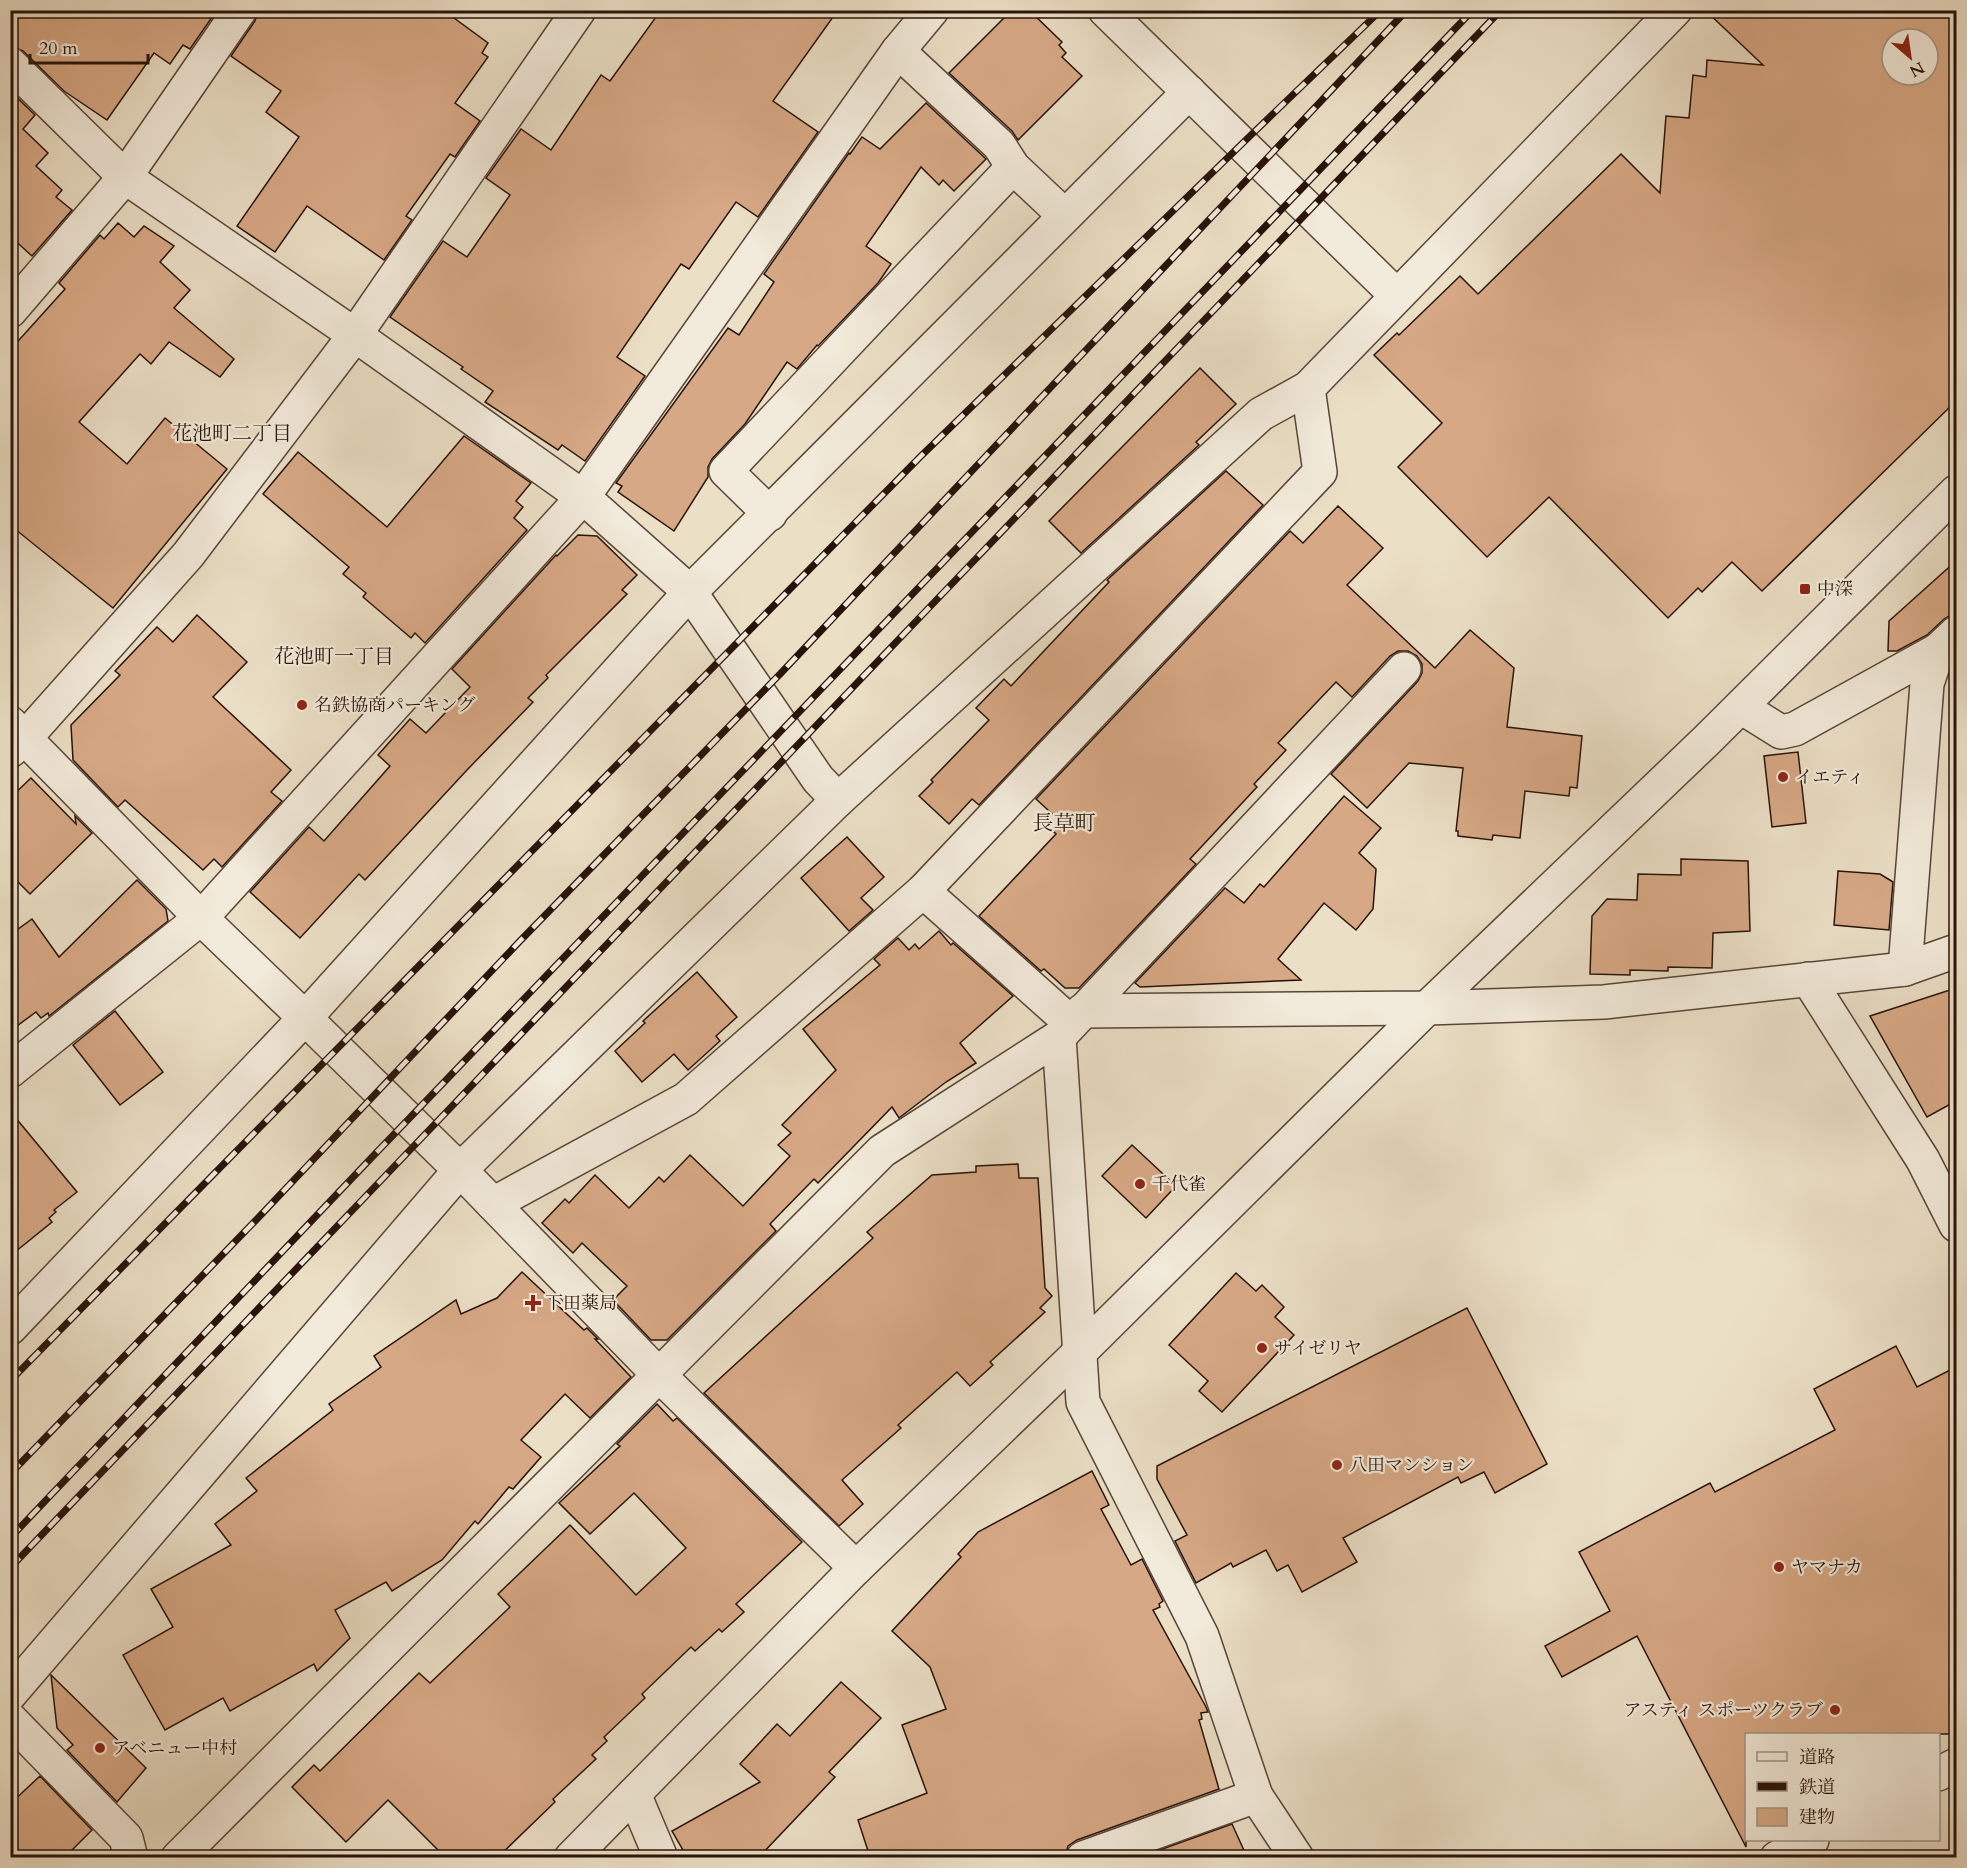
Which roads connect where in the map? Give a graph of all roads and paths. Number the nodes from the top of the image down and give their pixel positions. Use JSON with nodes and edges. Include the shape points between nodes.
{"nodes":[{"id":1,"x":240,"y":10,"type":"edge"},
{"id":2,"x":579,"y":10,"type":"edge"},
{"id":3,"x":932,"y":10,"type":"edge"},
{"id":4,"x":1105,"y":10,"type":"edge"},
{"id":5,"x":1676,"y":10,"type":"edge"},
{"id":6,"x":898,"y":51,"type":"junction"},
{"id":7,"x":10,"y":64,"type":"edge"},
{"id":8,"x":1189,"y":92,"type":"junction"},
{"id":9,"x":1013,"y":167,"type":"junction"},
{"id":10,"x":125,"y":177,"type":"junction"},
{"id":11,"x":1065,"y":216,"type":"junction"},
{"id":12,"x":1397,"y":296,"type":"junction"},
{"id":13,"x":10,"y":311,"type":"edge"},
{"id":14,"x":355,"y":335,"type":"junction"},
{"id":15,"x":1308,"y":388,"type":"junction"},
{"id":16,"x":1956,"y":492,"type":"edge"},
{"id":17,"x":583,"y":497,"type":"junction"},
{"id":18,"x":770,"y":514,"type":"junction"},
{"id":19,"x":690,"y":592,"type":"junction"},
{"id":20,"x":1947,"y":641,"type":"edge"},
{"id":21,"x":1404,"y":669,"type":"dead end"},
{"id":22,"x":1741,"y":707,"type":"junction"},
{"id":23,"x":15,"y":737,"type":"edge"},
{"id":24,"x":838,"y":800,"type":"junction"},
{"id":25,"x":923,"y":891,"type":"junction"},
{"id":26,"x":201,"y":918,"type":"junction"},
{"id":27,"x":1956,"y":951,"type":"edge"},
{"id":28,"x":1905,"y":969,"type":"junction"},
{"id":29,"x":1808,"y":980,"type":"junction"},
{"id":30,"x":1427,"y":1008,"type":"junction"},
{"id":31,"x":305,"y":1017,"type":"junction"},
{"id":32,"x":1071,"y":1024,"type":"junction"},
{"id":33,"x":10,"y":1071,"type":"edge"},
{"id":34,"x":459,"y":1170,"type":"junction"},
{"id":35,"x":493,"y":1204,"type":"junction"},
{"id":36,"x":1956,"y":1225,"type":"edge"},
{"id":37,"x":10,"y":1328,"type":"edge"},
{"id":38,"x":1081,"y":1350,"type":"junction"},
{"id":39,"x":658,"y":1374,"type":"junction"},
{"id":40,"x":856,"y":1568,"type":"junction"},
{"id":41,"x":10,"y":1694,"type":"edge"},
{"id":42,"x":10,"y":1719,"type":"edge"},
{"id":43,"x":1956,"y":1765,"type":"edge"},
{"id":44,"x":1940,"y":1773,"type":"edge"},
{"id":45,"x":634,"y":1794,"type":"junction"},
{"id":46,"x":1256,"y":1796,"type":"junction"},
{"id":47,"x":1808,"y":1841,"type":"edge"},
{"id":48,"x":130,"y":1857,"type":"edge"},
{"id":49,"x":178,"y":1857,"type":"edge"},
{"id":50,"x":571,"y":1857,"type":"edge"},
{"id":51,"x":661,"y":1857,"type":"edge"},
{"id":52,"x":1083,"y":1857,"type":"edge"},
{"id":53,"x":1297,"y":1857,"type":"edge"},
{"id":54,"x":1777,"y":1857,"type":"edge"}],
"edges":[{"from":1,"to":10,"type":"street"},
{"from":2,"to":14,"type":"street"},
{"from":3,"to":6,"type":"street"},
{"from":4,"to":8,"type":"street"},
{"from":5,"to":12,"type":"street"},
{"from":6,"to":9,"type":"street","via":[[999,145]]},
{"from":6,"to":17,"type":"street"},
{"from":7,"to":10,"type":"street"},
{"from":8,"to":11,"type":"street"},
{"from":8,"to":12,"type":"street"},
{"from":9,"to":11,"type":"street"},
{"from":9,"to":18,"type":"street","via":[[726,471]]},
{"from":10,"to":13,"type":"street"},
{"from":10,"to":14,"type":"street"},
{"from":11,"to":18,"type":"street"},
{"from":12,"to":15,"type":"street"},
{"from":14,"to":17,"type":"street"},
{"from":14,"to":23,"type":"street","via":[[188,555]]},
{"from":15,"to":24,"type":"street","via":[[1261,414]]},
{"from":15,"to":25,"type":"street","via":[[1320,472]]},
{"from":16,"to":22,"type":"street"},
{"from":17,"to":19,"type":"street"},
{"from":17,"to":26,"type":"street"},
{"from":18,"to":19,"type":"street"},
{"from":19,"to":24,"type":"street","via":[[818,779]]},
{"from":19,"to":31,"type":"street"},
{"from":20,"to":22,"type":"street","via":[[1795,729],[1781,732]]},
{"from":20,"to":28,"type":"street","via":[[1927,684]]},
{"from":21,"to":32,"type":"street"},
{"from":22,"to":30,"type":"street"},
{"from":23,"to":26,"type":"street"},
{"from":24,"to":34,"type":"street"},
{"from":25,"to":32,"type":"street"},
{"from":25,"to":35,"type":"street","via":[[686,1099]]},
{"from":26,"to":31,"type":"street"},
{"from":26,"to":33,"type":"street"},
{"from":27,"to":28,"type":"street"},
{"from":28,"to":29,"type":"street"},
{"from":29,"to":30,"type":"street","via":[[1604,1002]]},
{"from":29,"to":36,"type":"street","via":[[1923,1160]]},
{"from":30,"to":32,"type":"street"},
{"from":30,"to":38,"type":"street"},
{"from":31,"to":34,"type":"street"},
{"from":31,"to":37,"type":"street"},
{"from":32,"to":38,"type":"street"},
{"from":32,"to":39,"type":"street","via":[[882,1151]]},
{"from":34,"to":35,"type":"street"},
{"from":34,"to":41,"type":"street"},
{"from":35,"to":39,"type":"street"},
{"from":38,"to":40,"type":"street"},
{"from":38,"to":46,"type":"street","via":[[1083,1402],[1202,1636]]},
{"from":39,"to":40,"type":"street"},
{"from":39,"to":49,"type":"street"},
{"from":40,"to":45,"type":"street"},
{"from":42,"to":48,"type":"street","via":[[126,1838]]},
{"from":43,"to":44,"type":"street"},
{"from":45,"to":50,"type":"street"},
{"from":45,"to":51,"type":"street"},
{"from":46,"to":52,"type":"street"},
{"from":46,"to":53,"type":"street"},
{"from":47,"to":54,"type":"street"}]}
